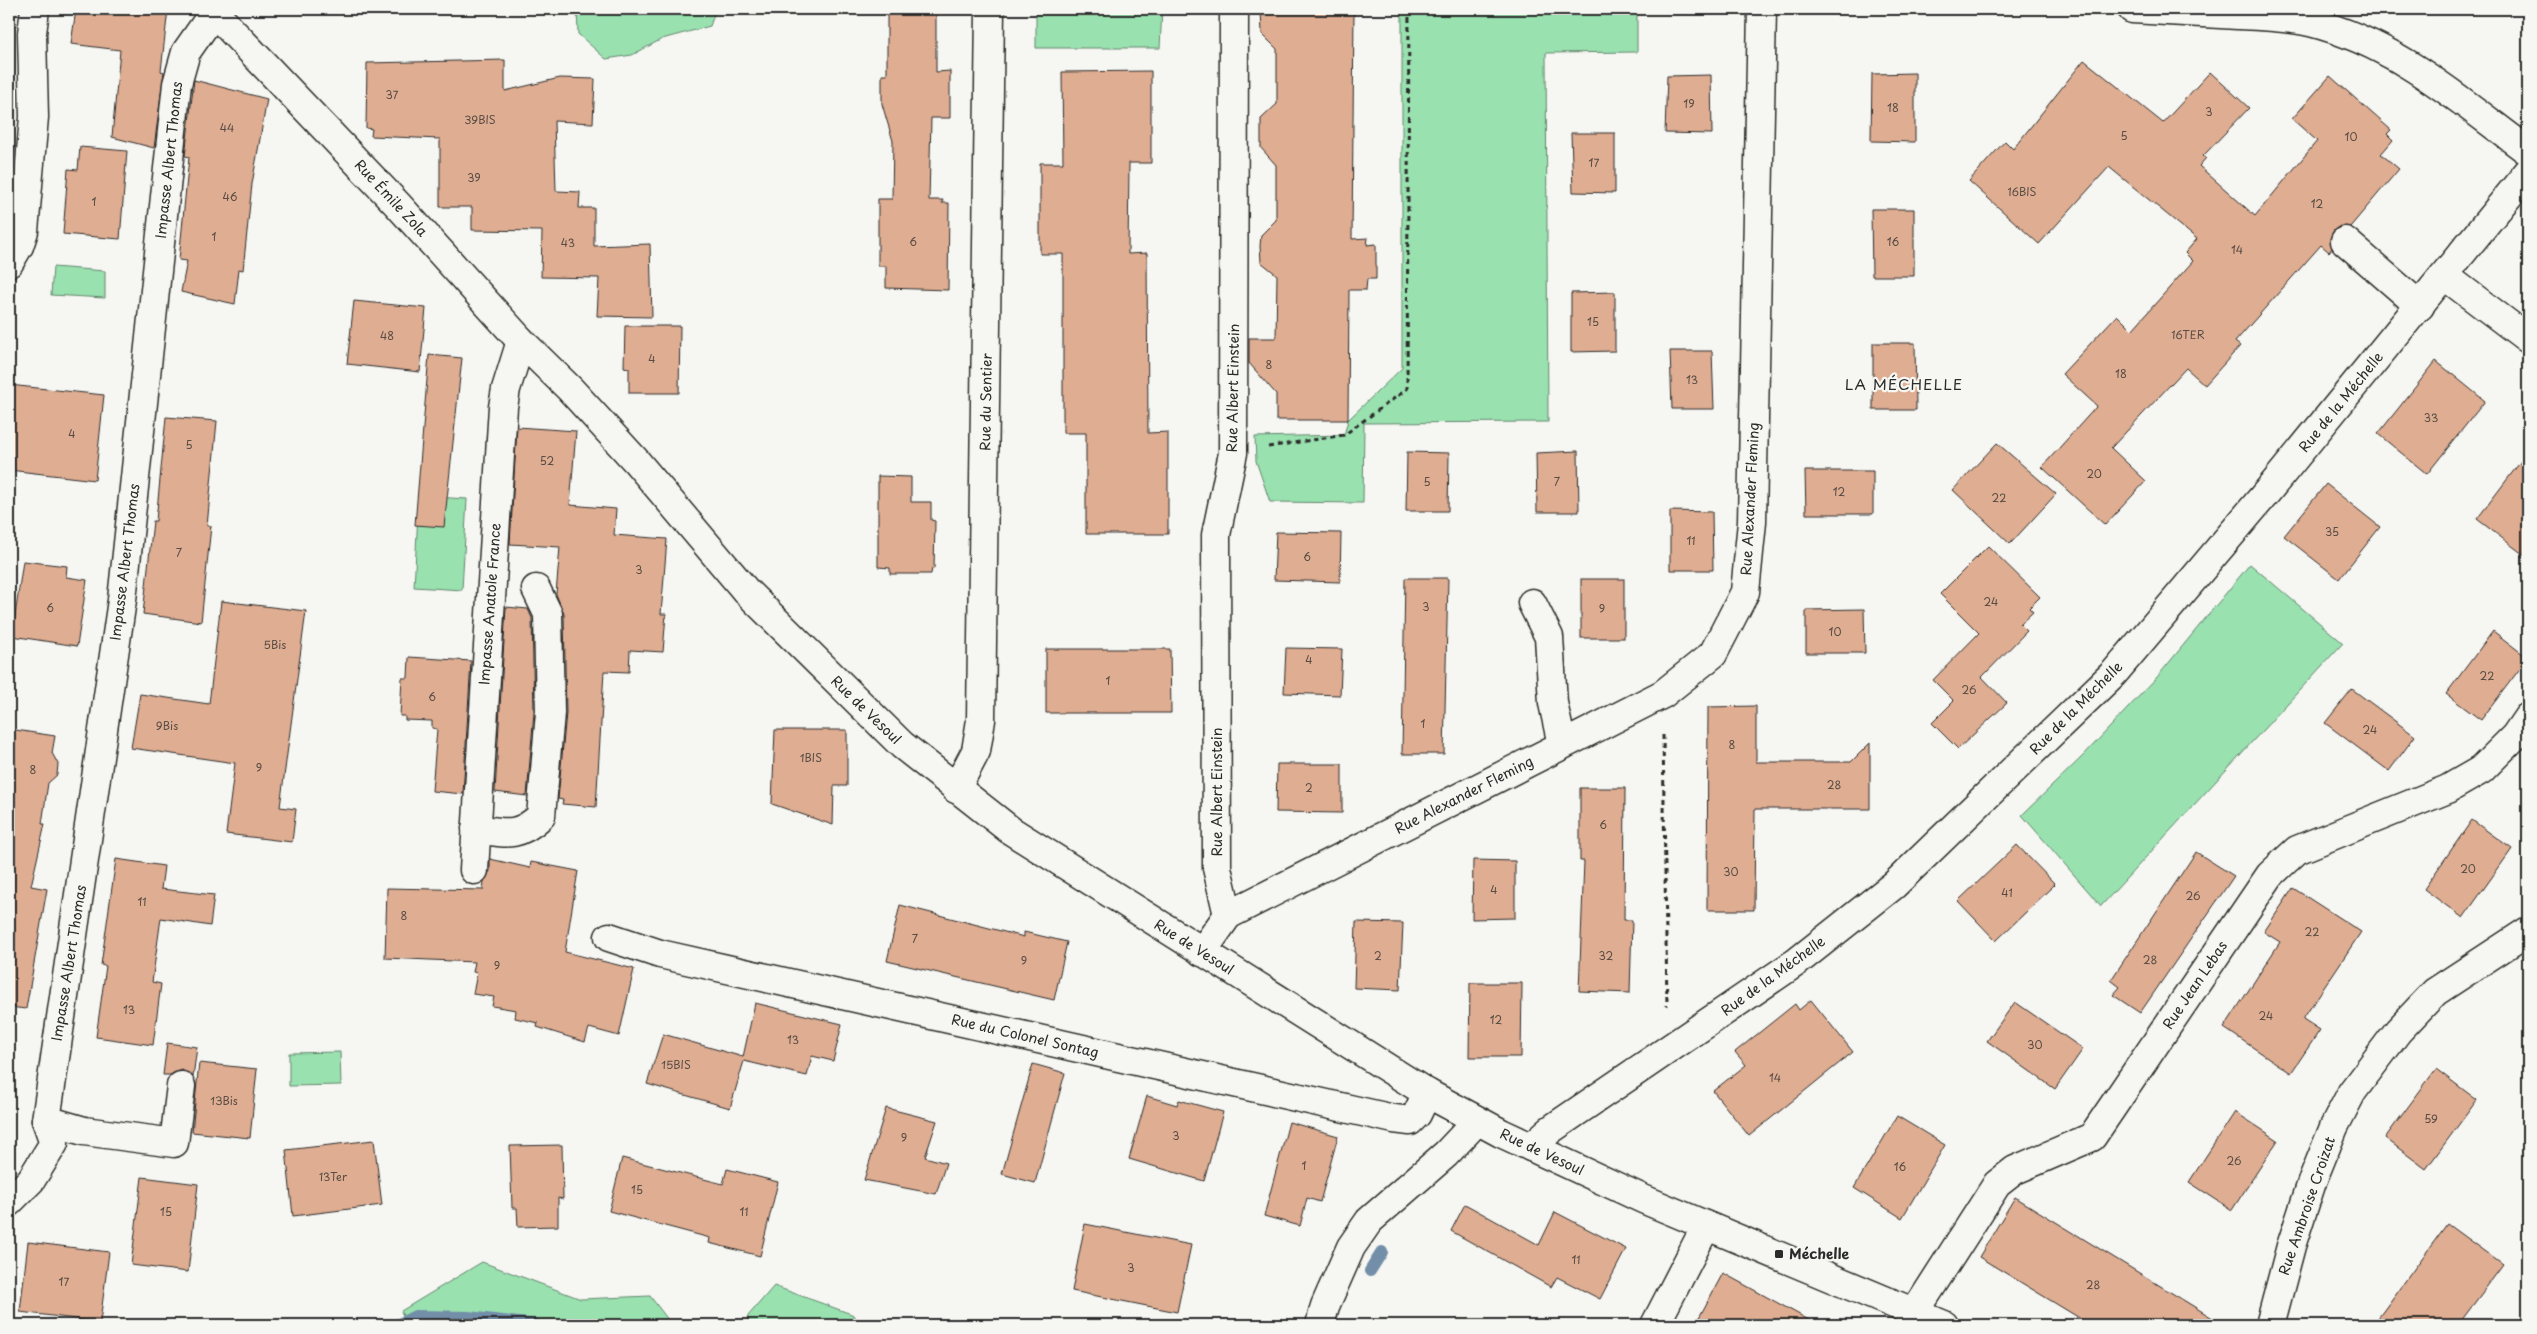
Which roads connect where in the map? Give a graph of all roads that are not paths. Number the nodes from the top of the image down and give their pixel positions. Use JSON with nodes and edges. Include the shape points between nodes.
{"nodes":[{"id":1,"x":35,"y":9,"type":"edge"},
{"id":2,"x":990,"y":9,"type":"edge"},
{"id":3,"x":1234,"y":9,"type":"edge"},
{"id":4,"x":1762,"y":9,"type":"edge"},
{"id":5,"x":2132,"y":9,"type":"edge"},
{"id":6,"x":213,"y":10,"type":"edge"},
{"id":7,"x":2528,"y":151,"type":"edge"},
{"id":8,"x":2528,"y":172,"type":"edge"},
{"id":9,"x":2345,"y":241,"type":"dead end"},
{"id":10,"x":9,"y":263,"type":"edge"},
{"id":11,"x":2444,"y":276,"type":"junction"},
{"id":12,"x":2420,"y":306,"type":"junction"},
{"id":13,"x":2528,"y":339,"type":"edge"},
{"id":14,"x":521,"y":341,"type":"junction"},
{"id":15,"x":570,"y":388,"type":"joint"},
{"id":16,"x":536,"y":589,"type":"dead end"},
{"id":17,"x":1532,"y":603,"type":"dead end"},
{"id":18,"x":2528,"y":717,"type":"edge"},
{"id":19,"x":1562,"y":744,"type":"junction"},
{"id":20,"x":956,"y":789,"type":"junction"},
{"id":21,"x":476,"y":829,"type":"junction"},
{"id":22,"x":474,"y":870,"type":"dead end"},
{"id":23,"x":1228,"y":915,"type":"junction"},
{"id":24,"x":2528,"y":931,"type":"edge"},
{"id":25,"x":609,"y":936,"type":"dead end"},
{"id":26,"x":1202,"y":952,"type":"junction"},
{"id":27,"x":180,"y":1086,"type":"dead end"},
{"id":28,"x":1427,"y":1093,"type":"junction"},
{"id":29,"x":1477,"y":1121,"type":"junction"},
{"id":30,"x":50,"y":1132,"type":"junction"},
{"id":31,"x":1531,"y":1147,"type":"junction"},
{"id":32,"x":9,"y":1202,"type":"edge"},
{"id":33,"x":1706,"y":1226,"type":"junction"},
{"id":34,"x":1931,"y":1321,"type":"edge"},
{"id":35,"x":1320,"y":1325,"type":"edge"},
{"id":36,"x":1655,"y":1325,"type":"edge"},
{"id":37,"x":2270,"y":1325,"type":"edge"}],
"edges":[{"from":1,"to":10,"type":"street","via":[[32,33],[34,117],[24,231],[20,246]]},
{"from":2,"to":20,"type":"street","name":"Rue du Sentier","via":[[983,685],[976,751]]},
{"from":3,"to":23,"type":"street","name":"Rue Albert Einstein","via":[[1233,454],[1216,535],[1217,868]]},
{"from":4,"to":19,"type":"street","name":"Rue Alexander Fleming","via":[[1752,522],[1745,592],[1713,654],[1663,694]]},
{"from":5,"to":7,"type":"street","via":[[2270,17],[2310,22],[2350,35],[2413,65]]},
{"from":6,"to":14,"type":"street","name":"Rue Émile Zola"},
{"from":6,"to":30,"type":"street","name":"Impasse Albert Thomas","via":[[186,52],[177,84],[122,600]]},
{"from":8,"to":11,"type":"street","name":"Rue de la Méchelle"},
{"from":9,"to":12,"type":"street"},
{"from":11,"to":12,"type":"street","name":"Rue de la Méchelle"},
{"from":11,"to":13,"type":"street"},
{"from":12,"to":31,"type":"street","name":"Rue de la Méchelle","via":[[2114,673],[1894,885],[1798,961],[1550,1130]]},
{"from":14,"to":15,"type":"street","name":"Rue Émile Zola"},
{"from":14,"to":21,"type":"street","name":"Impasse Anatole France","via":[[503,407]]},
{"from":15,"to":20,"type":"street","name":"Rue de Vesoul","via":[[746,591],[902,745]]},
{"from":16,"to":21,"type":"street","via":[[548,614],[550,712],[541,816],[528,829],[513,834]]},
{"from":17,"to":19,"type":"street","via":[[1550,637],[1553,703]]},
{"from":18,"to":34,"type":"street","name":"Rue Jean Lebas","via":[[2481,770],[2448,789],[2297,850],[2270,875],[2092,1137],[2015,1170],[1997,1184]]},
{"from":19,"to":23,"type":"street","name":"Rue Alexander Fleming"},
{"from":20,"to":26,"type":"street","name":"Rue de Vesoul","via":[[1010,830]]},
{"from":21,"to":22,"type":"street","name":"Impasse Anatole France"},
{"from":23,"to":26,"type":"street","name":"Rue Alexander Fleming"},
{"from":24,"to":37,"type":"street","name":"Rue Ambroise Croizat","via":[[2434,992],[2398,1031],[2352,1092],[2313,1179]]},
{"from":25,"to":28,"type":"street","name":"Rue du Colonel Sontag","via":[[660,954],[1394,1119],[1410,1121]]},
{"from":26,"to":28,"type":"street","name":"Rue de Vesoul"},
{"from":27,"to":30,"type":"street","via":[[174,1143],[84,1131]]},
{"from":28,"to":29,"type":"street","name":"Rue de Vesoul"},
{"from":29,"to":31,"type":"street","name":"Rue de Vesoul"},
{"from":29,"to":35,"type":"street","via":[[1446,1154],[1369,1221],[1351,1247]]},
{"from":30,"to":32,"type":"street","via":[[31,1180]]},
{"from":31,"to":33,"type":"street","name":"Rue de Vesoul"},
{"from":33,"to":34,"type":"street","name":"Rue de Vesoul"},
{"from":33,"to":36,"type":"street"}]}
